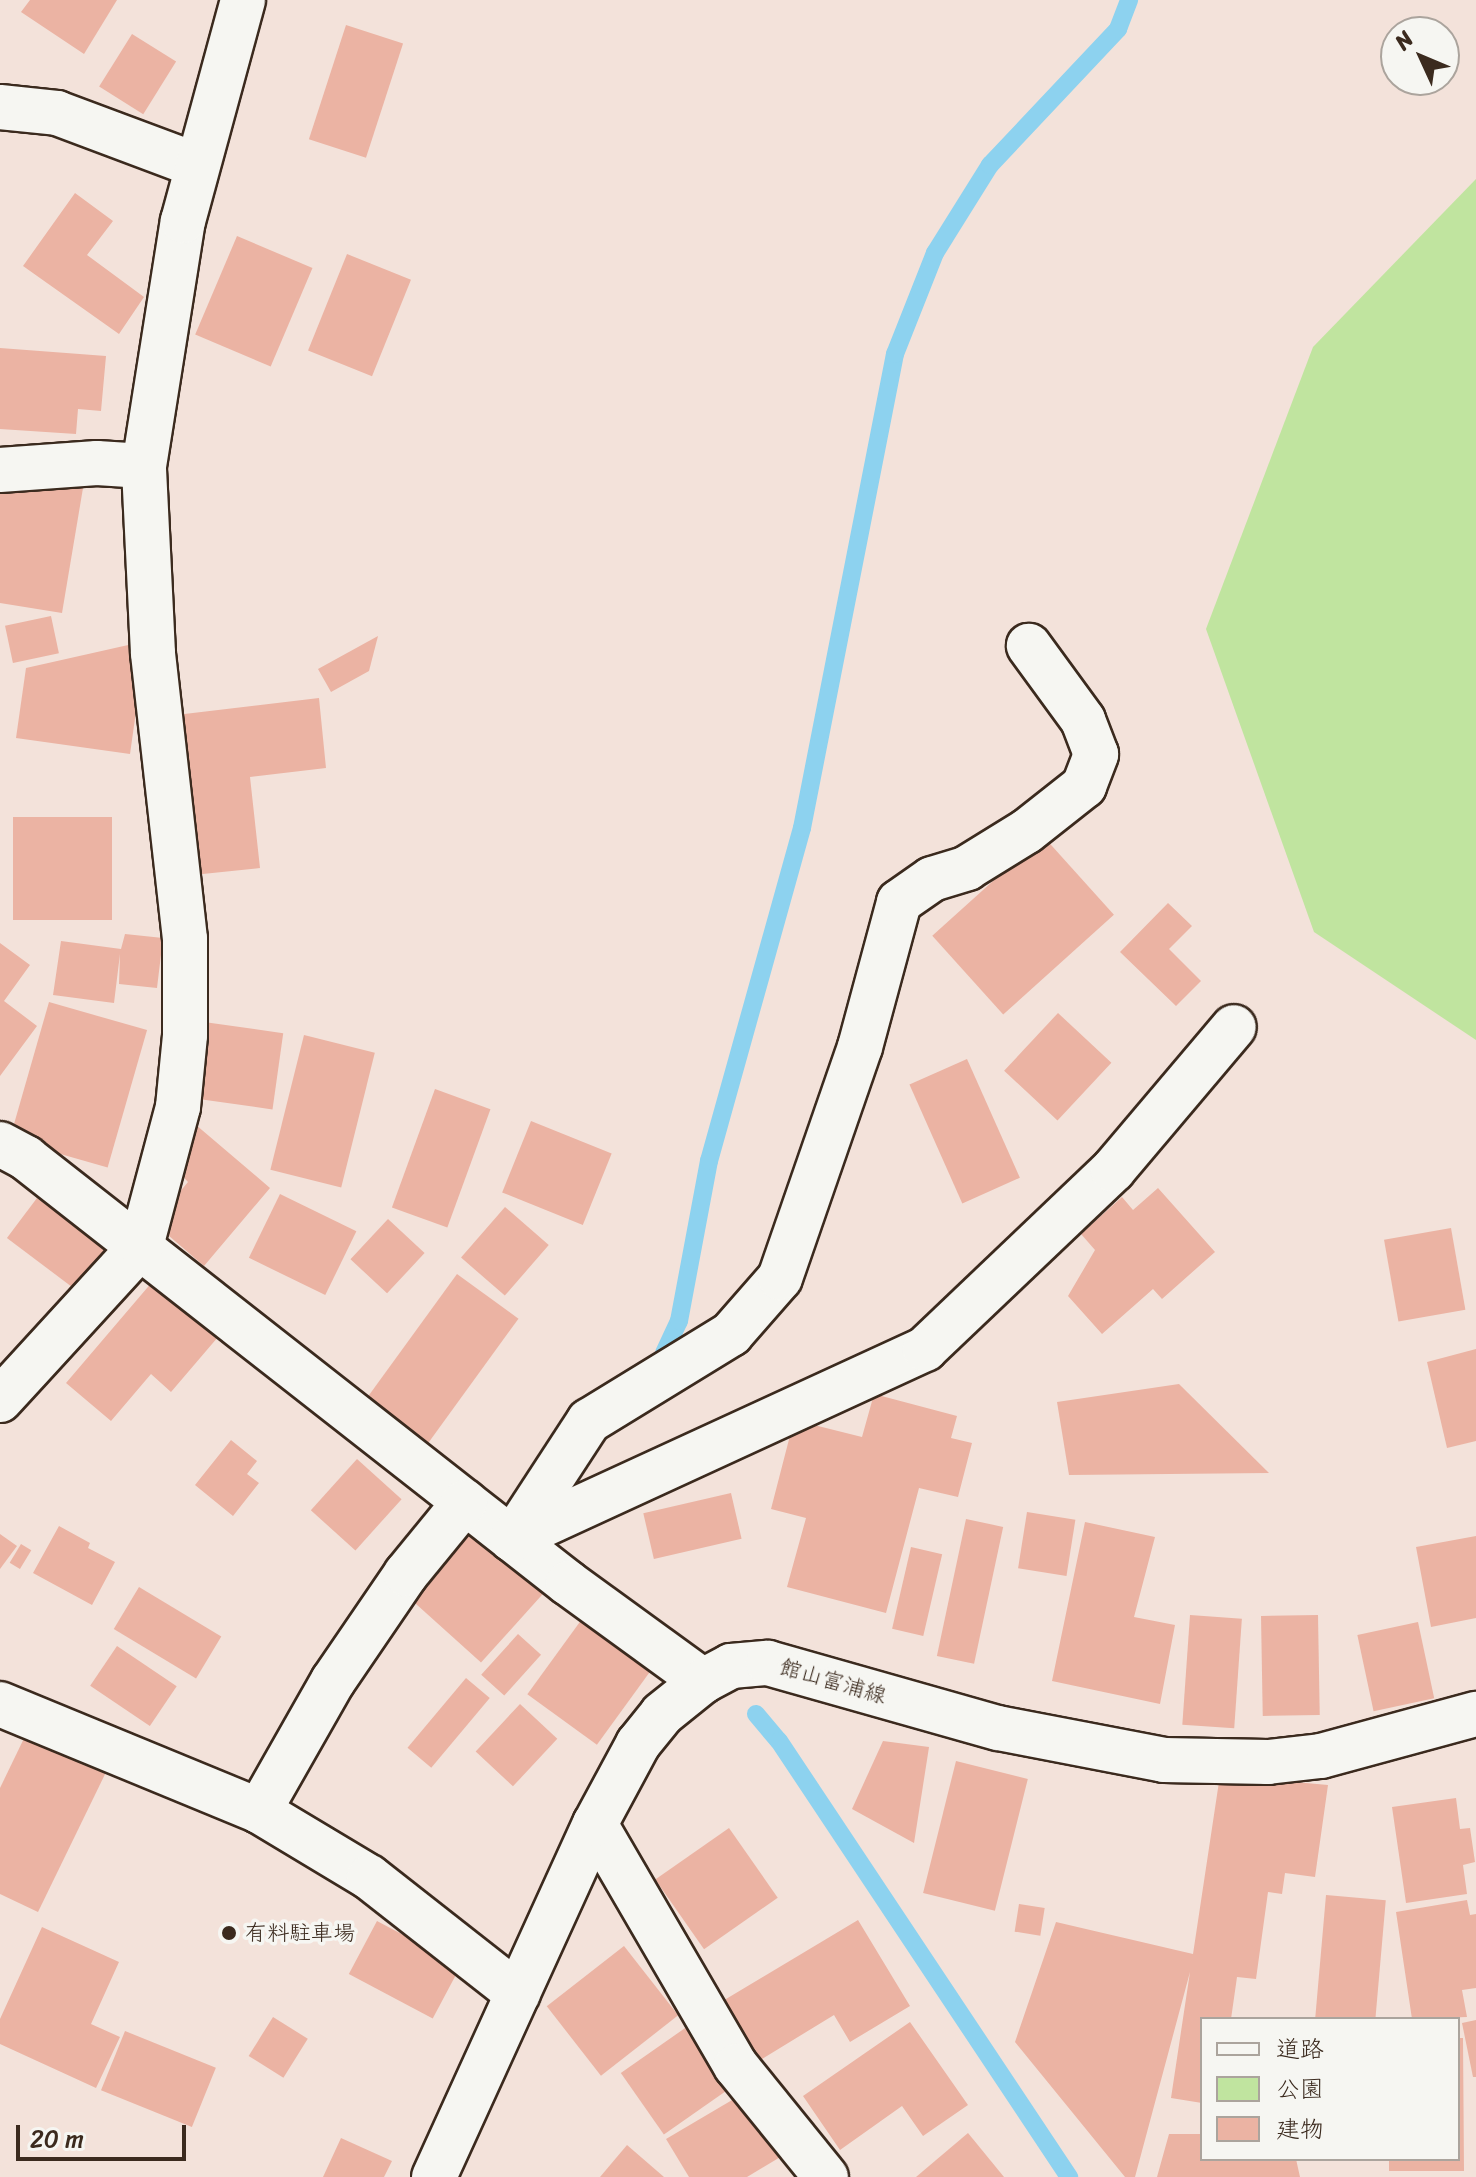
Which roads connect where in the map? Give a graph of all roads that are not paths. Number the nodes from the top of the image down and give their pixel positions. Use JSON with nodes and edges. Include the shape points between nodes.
{"nodes":[{"id":1,"x":243,"y":0,"type":"edge"},
{"id":2,"x":0,"y":107,"type":"edge"},
{"id":3,"x":196,"y":165,"type":"junction"},
{"id":4,"x":144,"y":466,"type":"junction"},
{"id":5,"x":0,"y":470,"type":"edge"},
{"id":6,"x":1029,"y":646,"type":"dead end"},
{"id":7,"x":1234,"y":1027,"type":"dead end"},
{"id":8,"x":0,"y":1144,"type":"edge"},
{"id":9,"x":141,"y":1246,"type":"junction"},
{"id":10,"x":0,"y":1400,"type":"edge"},
{"id":11,"x":465,"y":1502,"type":"junction"},
{"id":12,"x":512,"y":1539,"type":"junction"},
{"id":13,"x":703,"y":1681,"type":"junction"},
{"id":14,"x":0,"y":1704,"type":"edge"},
{"id":15,"x":1476,"y":1714,"type":"edge"},
{"id":16,"x":259,"y":1811,"type":"junction"},
{"id":17,"x":595,"y":1824,"type":"junction"},
{"id":18,"x":518,"y":1994,"type":"junction"},
{"id":19,"x":434,"y":2177,"type":"edge"},
{"id":20,"x":826,"y":2177,"type":"edge"}],
"edges":[{"from":1,"to":3,"type":"street"},
{"from":2,"to":3,"type":"street","via":[[57,113]]},
{"from":3,"to":4,"type":"street"},
{"from":4,"to":5,"type":"street","via":[[97,463]]},
{"from":4,"to":9,"type":"street","via":[[153,653],[185,939],[185,1004],[178,1107]]},
{"from":6,"to":12,"type":"street","via":[[1083,720],[1096,754],[1084,786],[1027,831],[967,868],[932,879],[899,902],[860,1047],[780,1278],[731,1334],[589,1421]]},
{"from":7,"to":12,"type":"street","via":[[1113,1170],[925,1349]]},
{"from":8,"to":9,"type":"street"},
{"from":9,"to":10,"type":"street"},
{"from":9,"to":11,"type":"street"},
{"from":11,"to":12,"type":"street"},
{"from":11,"to":16,"type":"street","via":[[406,1574],[333,1681]]},
{"from":12,"to":13,"type":"street"},
{"from":13,"to":15,"type":"street","name":"館山富浦線","via":[[731,1666],[768,1663],[998,1728],[1164,1760],[1268,1762],[1321,1756]]},
{"from":13,"to":17,"type":"street","name":"館山富浦線","via":[[662,1714],[638,1744]]},
{"from":14,"to":16,"type":"street"},
{"from":16,"to":18,"type":"street","via":[[369,1877]]},
{"from":17,"to":18,"type":"street","name":"館山富浦線"},
{"from":17,"to":20,"type":"street","via":[[736,2066]]},
{"from":18,"to":19,"type":"street","name":"館山富浦線"}]}
